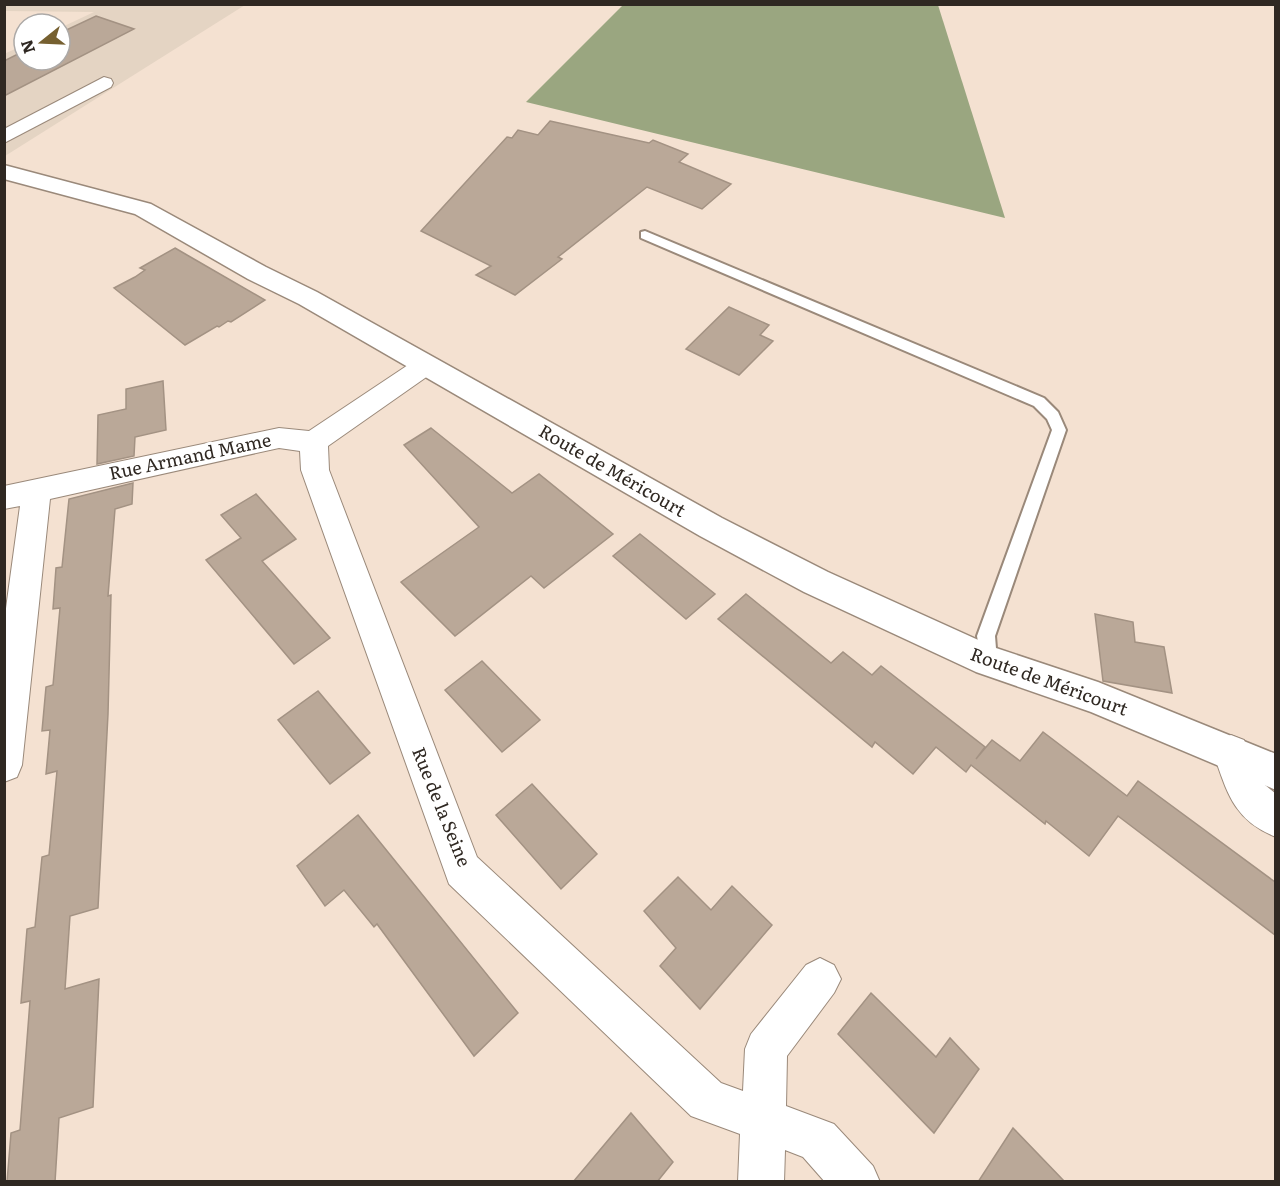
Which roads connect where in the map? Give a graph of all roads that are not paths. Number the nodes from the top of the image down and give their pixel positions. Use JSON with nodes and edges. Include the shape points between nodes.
{"nodes":[{"id":1,"x":104,"y":83,"type":"dead end"},
{"id":2,"x":4,"y":137,"type":"edge"},
{"id":3,"x":4,"y":172,"type":"edge"},
{"id":4,"x":645,"y":235,"type":"dead end"},
{"id":5,"x":426,"y":365,"type":"junction"},
{"id":6,"x":314,"y":442,"type":"junction"},
{"id":7,"x":36,"y":491,"type":"junction"},
{"id":8,"x":4,"y":498,"type":"edge"},
{"id":9,"x":988,"y":662,"type":"junction"},
{"id":10,"x":1231,"y":752,"type":"junction"},
{"id":11,"x":4,"y":765,"type":"edge"},
{"id":12,"x":1275,"y":772,"type":"edge"},
{"id":13,"x":1275,"y":819,"type":"edge"},
{"id":14,"x":820,"y":979,"type":"dead end"},
{"id":15,"x":762,"y":1118,"type":"junction"},
{"id":16,"x":762,"y":1182,"type":"edge"},
{"id":17,"x":858,"y":1182,"type":"edge"}],
"edges":[{"from":1,"to":2,"type":"street"},
{"from":3,"to":5,"type":"street","name":"Route de Méricourt","via":[[143,209]]},
{"from":4,"to":9,"type":"lane","via":[[1039,402],[1053,416],[1059,430],[986,636]]},
{"from":5,"to":6,"type":"street"},
{"from":5,"to":9,"type":"street","name":"Route de Méricourt","via":[[721,532],[826,587]]},
{"from":6,"to":7,"type":"street","name":"Rue Armand Mame","via":[[279,438]]},
{"from":6,"to":15,"type":"street","name":"Rue de la Seine","via":[[315,470],[464,870],[707,1100]]},
{"from":7,"to":8,"type":"street","name":"Rue Armand Mame"},
{"from":7,"to":11,"type":"street"},
{"from":9,"to":10,"type":"street","name":"Route de Méricourt","via":[[1098,698]]},
{"from":10,"to":12,"type":"street","name":"Route de Méricourt"},
{"from":10,"to":13,"type":"street","via":[[1245,792]]},
{"from":14,"to":15,"type":"street","via":[[766,1049]]},
{"from":15,"to":16,"type":"street"},
{"from":15,"to":17,"type":"street","name":"Rue de la Seine","via":[[818,1140]]}]}
